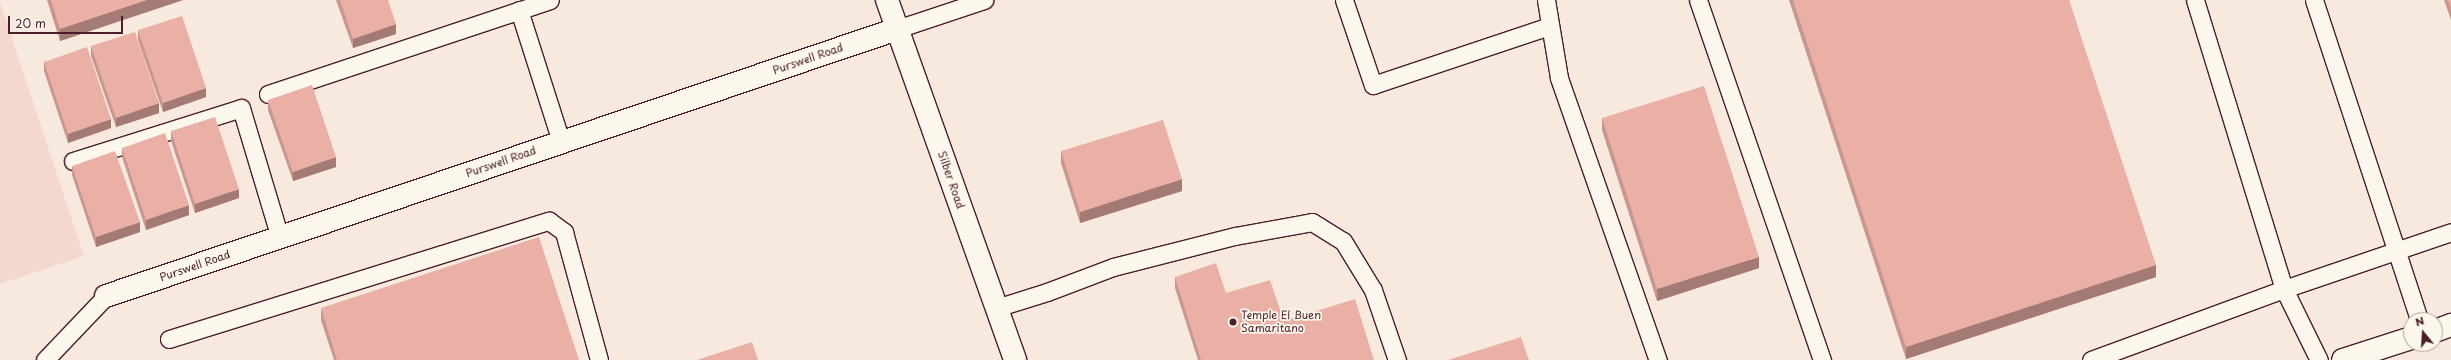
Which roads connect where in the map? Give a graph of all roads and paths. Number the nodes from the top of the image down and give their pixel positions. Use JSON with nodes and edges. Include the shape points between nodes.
{"nodes":[{"id":1,"x":550,"y":0,"type":"edge"},
{"id":2,"x":887,"y":0,"type":"edge"},
{"id":3,"x":984,"y":0,"type":"edge"},
{"id":4,"x":1344,"y":0,"type":"edge"},
{"id":5,"x":1546,"y":0,"type":"edge"},
{"id":6,"x":1698,"y":0,"type":"edge"},
{"id":7,"x":2195,"y":0,"type":"edge"},
{"id":8,"x":2314,"y":0,"type":"edge"},
{"id":9,"x":519,"y":10,"type":"junction"},
{"id":10,"x":1549,"y":26,"type":"junction"},
{"id":11,"x":897,"y":29,"type":"junction"},
{"id":12,"x":268,"y":94,"type":"dead end"},
{"id":13,"x":562,"y":142,"type":"junction"},
{"id":14,"x":73,"y":161,"type":"dead end"},
{"id":15,"x":2451,"y":232,"type":"edge"},
{"id":16,"x":280,"y":238,"type":"junction"},
{"id":17,"x":2396,"y":250,"type":"junction"},
{"id":18,"x":2284,"y":289,"type":"junction"},
{"id":19,"x":106,"y":296,"type":"joint"},
{"id":20,"x":996,"y":308,"type":"junction"},
{"id":21,"x":2416,"y":312,"type":"edge"},
{"id":22,"x":169,"y":339,"type":"dead end"},
{"id":23,"x":2403,"y":341,"type":"edge"},
{"id":24,"x":45,"y":360,"type":"edge"},
{"id":25,"x":599,"y":360,"type":"edge"},
{"id":26,"x":1014,"y":360,"type":"edge"},
{"id":27,"x":1397,"y":360,"type":"edge"},
{"id":28,"x":1658,"y":360,"type":"edge"},
{"id":29,"x":1822,"y":360,"type":"edge"},
{"id":30,"x":2091,"y":360,"type":"edge"},
{"id":31,"x":2319,"y":360,"type":"edge"},
{"id":32,"x":2343,"y":360,"type":"edge"}],
"edges":[{"from":1,"to":9,"type":"lane"},
{"from":2,"to":11,"type":"street","name":"Silber Road"},
{"from":3,"to":11,"type":"lane"},
{"from":4,"to":10,"type":"lane","via":[[1373,85]]},
{"from":5,"to":10,"type":"lane"},
{"from":6,"to":29,"type":"lane"},
{"from":7,"to":18,"type":"lane"},
{"from":8,"to":17,"type":"lane"},
{"from":9,"to":12,"type":"lane"},
{"from":9,"to":13,"type":"lane"},
{"from":10,"to":28,"type":"lane","via":[[1559,78]]},
{"from":11,"to":13,"type":"street","name":"Purswell Road"},
{"from":11,"to":20,"type":"street","name":"Silber Road"},
{"from":13,"to":16,"type":"street","name":"Purswell Road"},
{"from":14,"to":16,"type":"lane","via":[[241,108]]},
{"from":15,"to":17,"type":"lane"},
{"from":16,"to":19,"type":"street","name":"Purswell Road"},
{"from":17,"to":18,"type":"lane"},
{"from":17,"to":21,"type":"lane"},
{"from":18,"to":30,"type":"lane"},
{"from":18,"to":31,"type":"lane"},
{"from":19,"to":24,"type":"lane"},
{"from":20,"to":26,"type":"street","name":"Silber Road"},
{"from":20,"to":27,"type":"lane","via":[[1113,267],[1235,236],[1312,222],[1343,241],[1373,290]]},
{"from":22,"to":25,"type":"lane","via":[[549,221],[564,232]]},
{"from":23,"to":32,"type":"street"}]}
